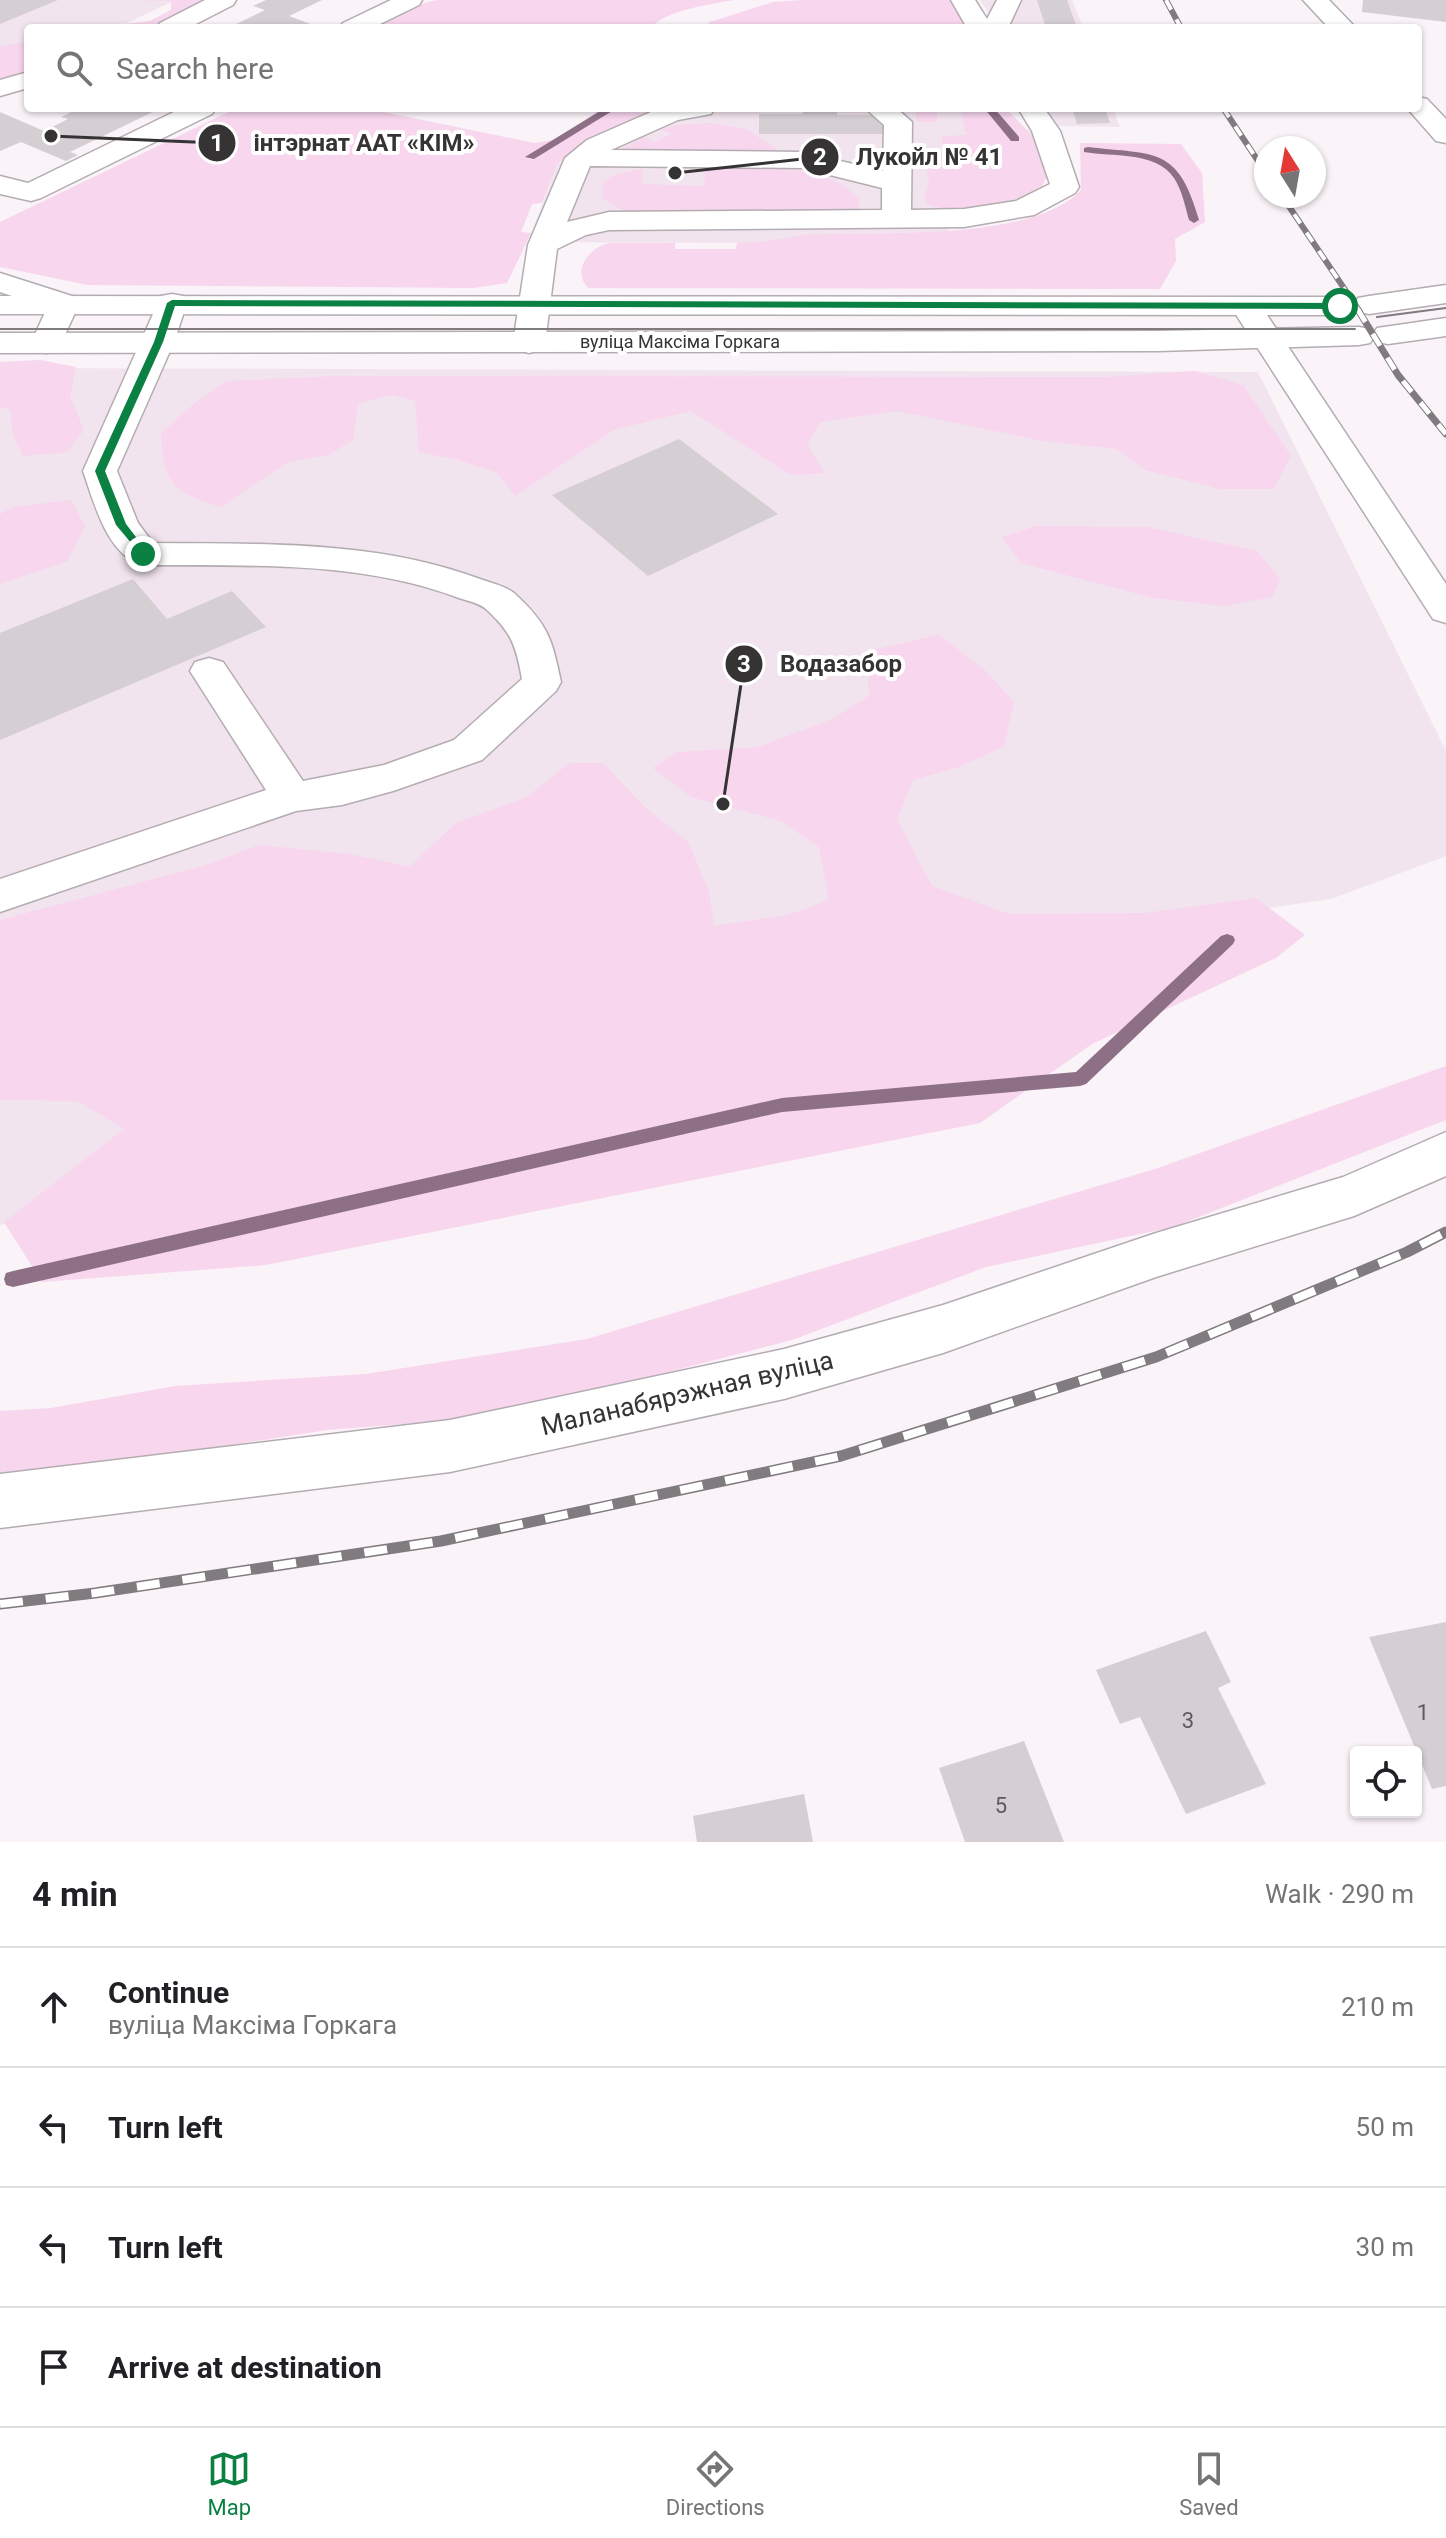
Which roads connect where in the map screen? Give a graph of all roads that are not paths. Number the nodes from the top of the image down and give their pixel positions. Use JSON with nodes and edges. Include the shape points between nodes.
{"nodes":[{"id":1,"x":224,"y":0,"type":"edge"},
{"id":2,"x":410,"y":0,"type":"edge"},
{"id":3,"x":963,"y":0,"type":"edge"},
{"id":4,"x":1009,"y":0,"type":"edge"},
{"id":5,"x":1315,"y":0,"type":"edge"},
{"id":6,"x":177,"y":24,"type":"edge"},
{"id":7,"x":360,"y":24,"type":"edge"},
{"id":8,"x":978,"y":24,"type":"edge"},
{"id":9,"x":997,"y":24,"type":"edge"},
{"id":10,"x":1339,"y":24,"type":"edge"},
{"id":11,"x":24,"y":81,"type":"edge"},
{"id":12,"x":0,"y":88,"type":"edge"},
{"id":13,"x":195,"y":112,"type":"edge"},
{"id":14,"x":677,"y":112,"type":"edge"},
{"id":15,"x":884,"y":112,"type":"edge"},
{"id":16,"x":1034,"y":112,"type":"edge"},
{"id":17,"x":579,"y":158,"type":"junction"},
{"id":18,"x":897,"y":183,"type":"junction"},
{"id":19,"x":0,"y":185,"type":"edge"},
{"id":20,"x":896,"y":218,"type":"junction"},
{"id":21,"x":543,"y":245,"type":"junction"},
{"id":22,"x":0,"y":282,"type":"edge"},
{"id":23,"x":1446,"y":294,"type":"edge"},
{"id":24,"x":172,"y":303,"type":"junction"},
{"id":25,"x":64,"y":304,"type":"junction"},
{"id":26,"x":0,"y":305,"type":"edge"},
{"id":27,"x":533,"y":305,"type":"junction"},
{"id":28,"x":1246,"y":307,"type":"junction"},
{"id":29,"x":1446,"y":327,"type":"edge"},
{"id":30,"x":1265,"y":340,"type":"junction"},
{"id":31,"x":158,"y":342,"type":"junction"},
{"id":32,"x":0,"y":343,"type":"edge"},
{"id":33,"x":47,"y":343,"type":"junction"},
{"id":34,"x":529,"y":343,"type":"junction"},
{"id":35,"x":1446,"y":611,"type":"edge"},
{"id":36,"x":209,"y":671,"type":"dead end"},
{"id":37,"x":292,"y":797,"type":"junction"},
{"id":38,"x":0,"y":896,"type":"edge"},
{"id":39,"x":1446,"y":1153,"type":"edge"},
{"id":40,"x":0,"y":1501,"type":"edge"}],
"edges":[{"from":1,"to":6,"type":"main road"},
{"from":2,"to":7,"type":"main road"},
{"from":3,"to":8,"type":"main road"},
{"from":4,"to":9,"type":"main road"},
{"from":5,"to":10,"type":"main road"},
{"from":11,"to":12,"type":"main road"},
{"from":13,"to":19,"type":"main road","via":[[31,192]]},
{"from":14,"to":17,"type":"main road"},
{"from":15,"to":18,"type":"main road","via":[[898,122]]},
{"from":16,"to":20,"type":"main road","via":[[1046,131],[1065,187],[1024,209],[964,218]]},
{"from":17,"to":18,"type":"main road","via":[[802,160]]},
{"from":17,"to":21,"type":"main road"},
{"from":18,"to":20,"type":"main road"},
{"from":20,"to":21,"type":"main road","via":[[609,221],[577,228]]},
{"from":21,"to":27,"type":"main road"},
{"from":22,"to":25,"type":"main road"},
{"from":23,"to":28,"type":"main road","name":"вуліца Максіма Горкага","via":[[1354,305]]},
{"from":24,"to":25,"type":"main road","name":"вуліца Максіма Горкага"},
{"from":24,"to":27,"type":"main road","name":"вуліца Максіма Горкага"},
{"from":24,"to":31,"type":"main road"},
{"from":25,"to":26,"type":"main road","name":"вуліца Максіма Горкага"},
{"from":25,"to":33,"type":"main road"},
{"from":27,"to":28,"type":"main road","name":"вуліца Максіма Горкага"},
{"from":27,"to":34,"type":"main road"},
{"from":28,"to":30,"type":"main road"},
{"from":29,"to":30,"type":"main road","name":"вуліца Максіма Горкага"},
{"from":30,"to":34,"type":"main road","name":"вуліца Максіма Горкага"},
{"from":30,"to":35,"type":"main road"},
{"from":31,"to":33,"type":"main road","name":"вуліца Максіма Горкага"},
{"from":31,"to":34,"type":"main road","name":"вуліца Максіма Горкага"},
{"from":31,"to":37,"type":"main road","via":[[100,471],[121,525],[143,554],[362,562],[440,577],[498,599],[533,638],[542,682],[468,750],[342,790]]},
{"from":32,"to":33,"type":"main road","name":"вуліца Максіма Горкага"},
{"from":36,"to":37,"type":"main road"},
{"from":37,"to":38,"type":"main road"},
{"from":39,"to":40,"type":"main road","name":"Маланабярэжная вуліца","via":[[1354,1195],[1156,1255],[943,1329],[784,1374],[450,1446]]}]}
